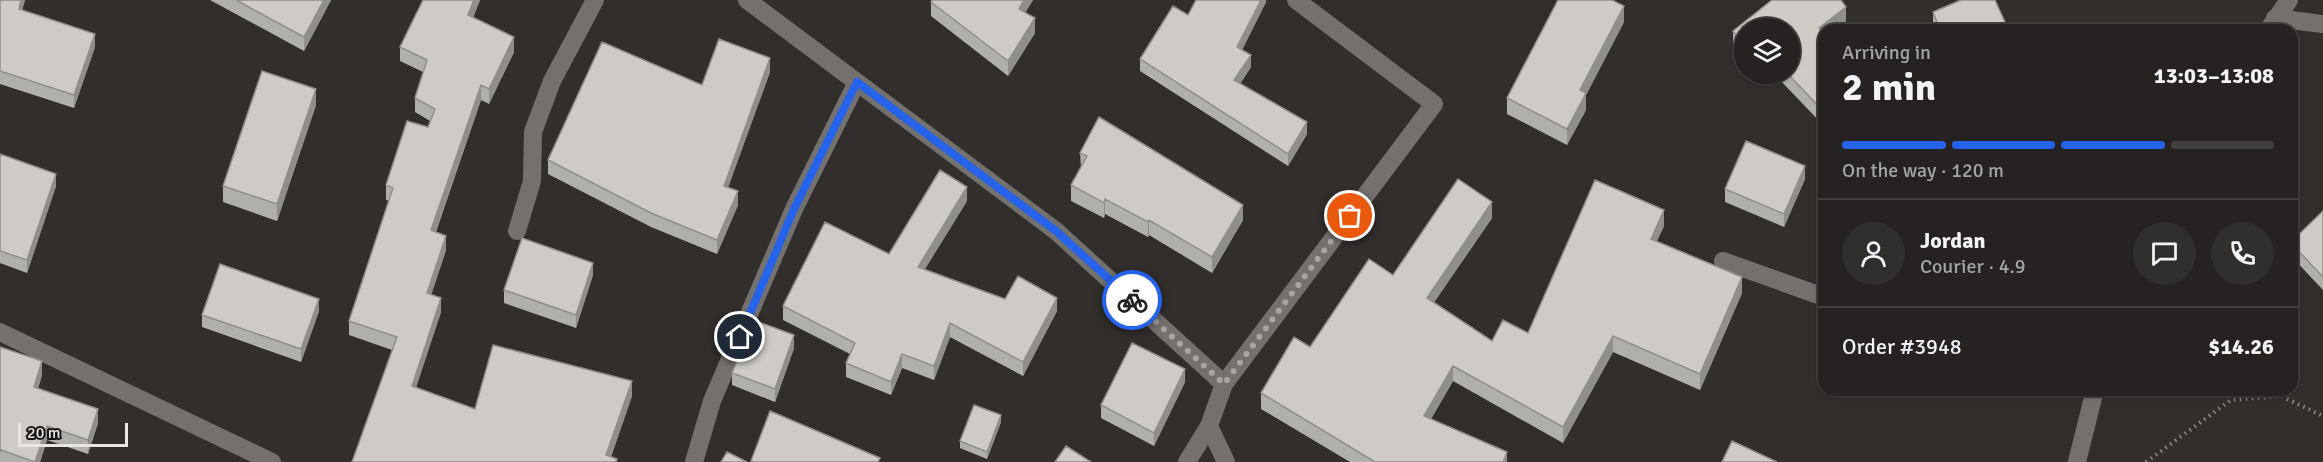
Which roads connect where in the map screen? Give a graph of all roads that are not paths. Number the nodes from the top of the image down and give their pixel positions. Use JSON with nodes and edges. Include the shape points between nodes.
{"nodes":[{"id":1,"x":595,"y":0,"type":"edge"},
{"id":2,"x":747,"y":0,"type":"edge"},
{"id":3,"x":1296,"y":0,"type":"edge"},
{"id":4,"x":2289,"y":0,"type":"edge"},
{"id":5,"x":2271,"y":24,"type":"edge"},
{"id":6,"x":2323,"y":24,"type":"edge"},
{"id":7,"x":857,"y":82,"type":"junction"},
{"id":8,"x":517,"y":231,"type":"dead end"},
{"id":9,"x":1723,"y":261,"type":"dead end"},
{"id":10,"x":1818,"y":295,"type":"edge"},
{"id":11,"x":0,"y":332,"type":"edge"},
{"id":12,"x":1224,"y":384,"type":"junction"},
{"id":13,"x":2089,"y":396,"type":"edge"},
{"id":14,"x":1209,"y":426,"type":"junction"},
{"id":15,"x":272,"y":462,"type":"edge"},
{"id":16,"x":694,"y":462,"type":"edge"},
{"id":17,"x":1187,"y":462,"type":"edge"},
{"id":18,"x":1226,"y":462,"type":"edge"},
{"id":19,"x":2077,"y":462,"type":"edge"}],
"edges":[{"from":1,"to":8,"type":"street","via":[[552,81],[533,132],[531,181]]},
{"from":2,"to":7,"type":"street"},
{"from":3,"to":12,"type":"street","via":[[1434,104]]},
{"from":4,"to":5,"type":"street"},
{"from":5,"to":6,"type":"street"},
{"from":7,"to":12,"type":"street","via":[[1056,231]]},
{"from":7,"to":16,"type":"street","via":[[794,209],[730,358]]},
{"from":9,"to":10,"type":"street"},
{"from":11,"to":15,"type":"street"},
{"from":12,"to":14,"type":"street"},
{"from":13,"to":19,"type":"street"},
{"from":14,"to":17,"type":"street"},
{"from":14,"to":18,"type":"street"}]}
